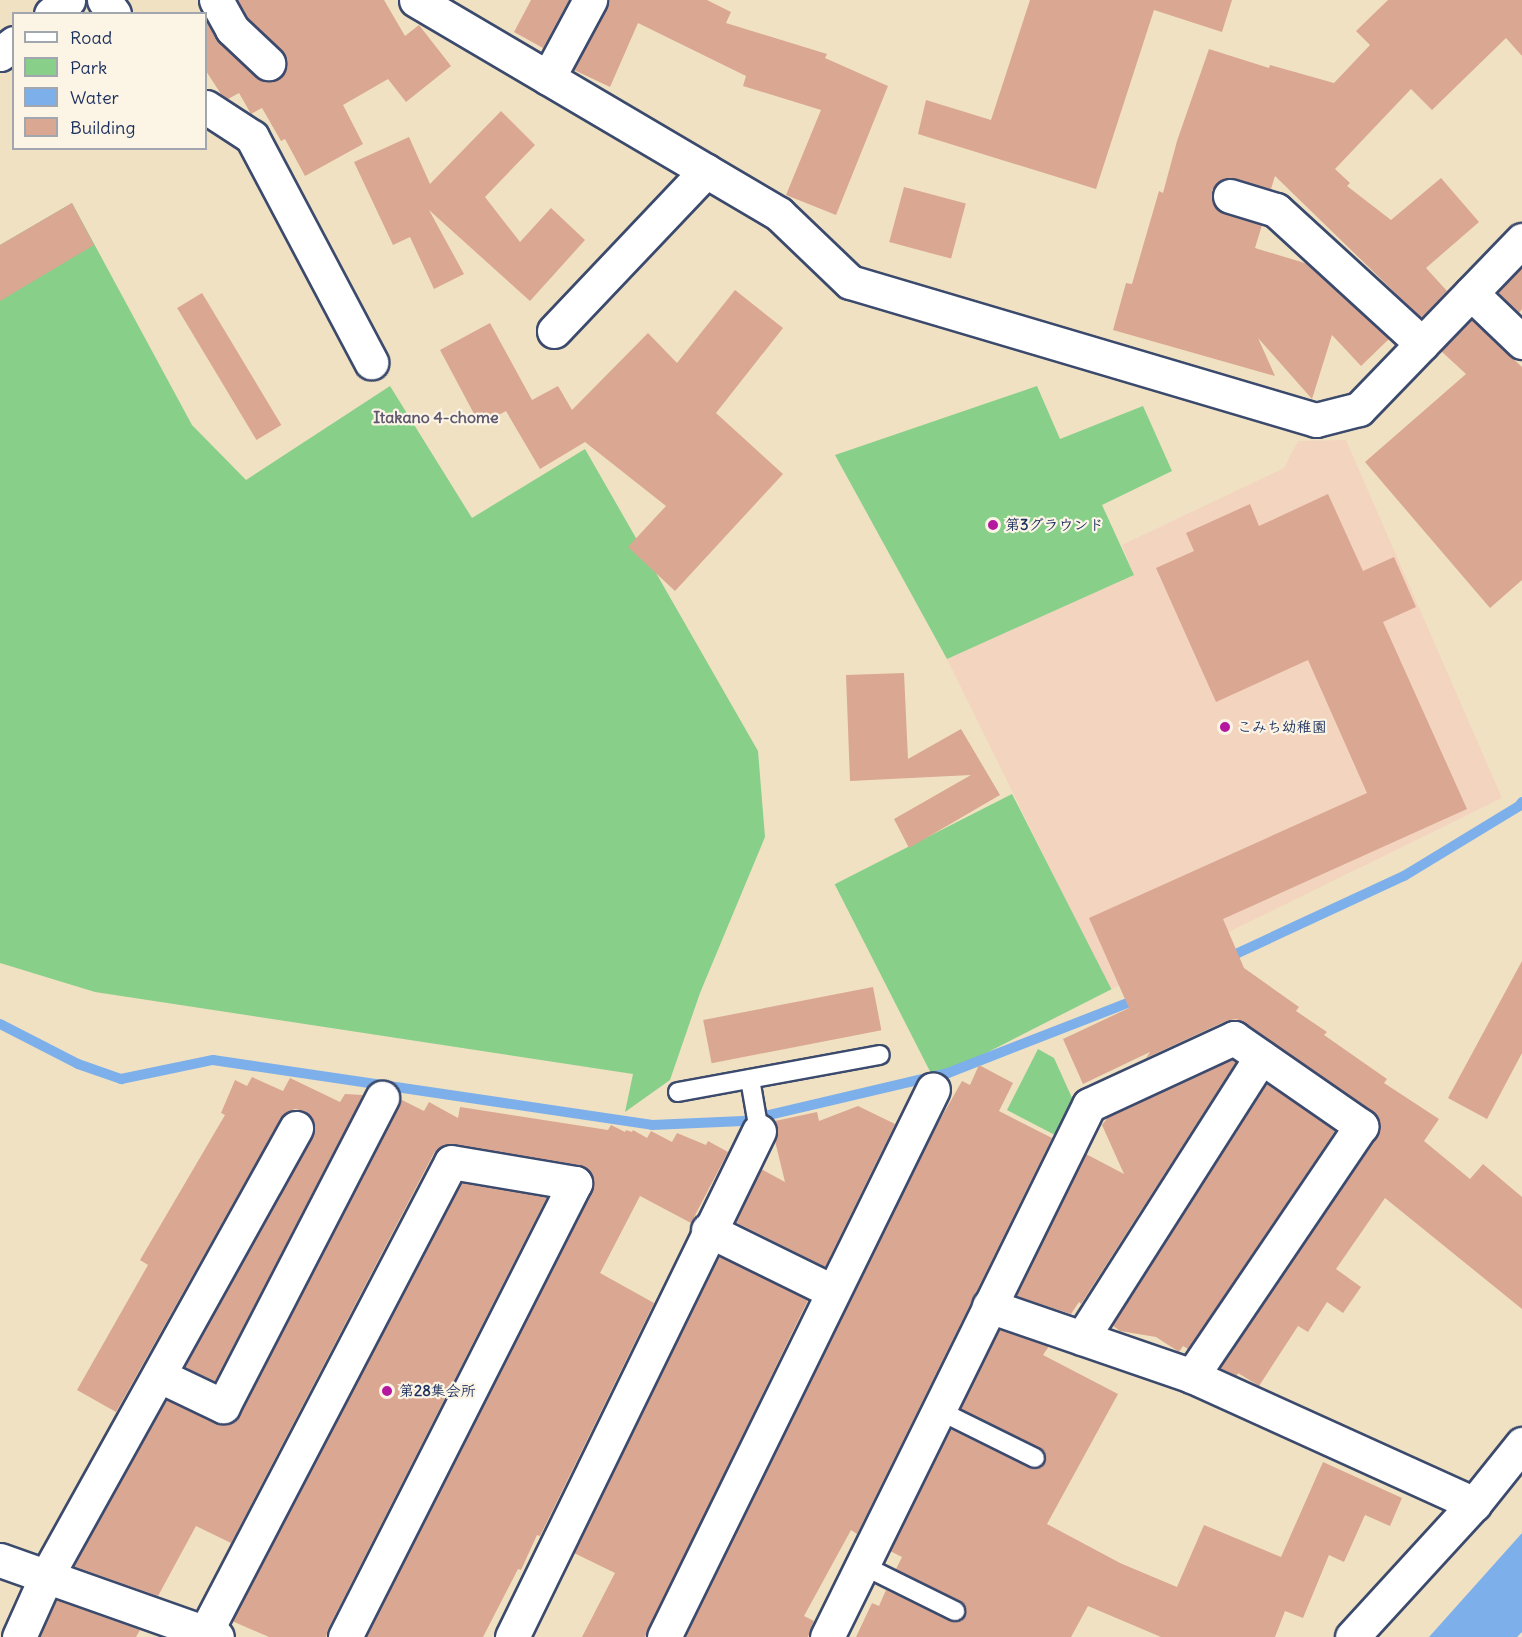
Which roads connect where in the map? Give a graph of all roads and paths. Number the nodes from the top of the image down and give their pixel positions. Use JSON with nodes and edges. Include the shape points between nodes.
{"nodes":[{"id":1,"x":68,"y":0,"type":"edge"},
{"id":2,"x":216,"y":0,"type":"edge"},
{"id":3,"x":416,"y":0,"type":"edge"},
{"id":4,"x":590,"y":0,"type":"edge"},
{"id":5,"x":53,"y":12,"type":"edge"},
{"id":6,"x":12,"y":45,"type":"edge"},
{"id":7,"x":0,"y":54,"type":"edge"},
{"id":8,"x":268,"y":63,"type":"dead end"},
{"id":9,"x":548,"y":78,"type":"junction"},
{"id":10,"x":207,"y":108,"type":"edge"},
{"id":11,"x":706,"y":171,"type":"junction"},
{"id":12,"x":1230,"y":196,"type":"dead end"},
{"id":13,"x":1522,"y":240,"type":"edge"},
{"id":14,"x":1471,"y":293,"type":"junction"},
{"id":15,"x":554,"y":331,"type":"dead end"},
{"id":16,"x":1522,"y":342,"type":"edge"},
{"id":17,"x":1422,"y":344,"type":"junction"},
{"id":18,"x":371,"y":362,"type":"dead end"},
{"id":19,"x":880,"y":1055,"type":"dead end"},
{"id":20,"x":1261,"y":1057,"type":"junction"},
{"id":21,"x":750,"y":1079,"type":"junction"},
{"id":22,"x":933,"y":1089,"type":"dead end"},
{"id":23,"x":678,"y":1092,"type":"dead end"},
{"id":24,"x":382,"y":1098,"type":"dead end"},
{"id":25,"x":296,"y":1128,"type":"dead end"},
{"id":26,"x":759,"y":1131,"type":"joint"},
{"id":27,"x":708,"y":1230,"type":"junction"},
{"id":28,"x":832,"y":1291,"type":"junction"},
{"id":29,"x":989,"y":1306,"type":"junction"},
{"id":30,"x":1082,"y":1338,"type":"junction"},
{"id":31,"x":159,"y":1376,"type":"junction"},
{"id":32,"x":1192,"y":1376,"type":"junction"},
{"id":33,"x":938,"y":1410,"type":"junction"},
{"id":34,"x":1522,"y":1444,"type":"edge"},
{"id":35,"x":1035,"y":1458,"type":"dead end"},
{"id":36,"x":1474,"y":1504,"type":"junction"},
{"id":37,"x":0,"y":1560,"type":"edge"},
{"id":38,"x":862,"y":1565,"type":"junction"},
{"id":39,"x":46,"y":1577,"type":"junction"},
{"id":40,"x":955,"y":1611,"type":"dead end"},
{"id":41,"x":160,"y":1628,"type":"edge"},
{"id":42,"x":211,"y":1635,"type":"edge"},
{"id":43,"x":19,"y":1637,"type":"edge"},
{"id":44,"x":345,"y":1637,"type":"edge"},
{"id":45,"x":512,"y":1637,"type":"edge"},
{"id":46,"x":664,"y":1637,"type":"edge"},
{"id":47,"x":827,"y":1637,"type":"edge"},
{"id":48,"x":1352,"y":1637,"type":"edge"}],
"edges":[{"from":1,"to":5,"type":"street"},
{"from":2,"to":8,"type":"street","via":[[232,29]]},
{"from":3,"to":9,"type":"street"},
{"from":4,"to":9,"type":"street"},
{"from":6,"to":7,"type":"street"},
{"from":9,"to":11,"type":"street"},
{"from":10,"to":18,"type":"street","via":[[252,136]]},
{"from":11,"to":15,"type":"street"},
{"from":11,"to":17,"type":"street","via":[[779,214],[850,282],[1316,420],[1359,409]]},
{"from":12,"to":17,"type":"street","via":[[1276,210]]},
{"from":13,"to":14,"type":"street"},
{"from":14,"to":16,"type":"street"},
{"from":14,"to":17,"type":"street"},
{"from":19,"to":21,"type":"lane"},
{"from":20,"to":29,"type":"street","via":[[1234,1038],[1089,1105]]},
{"from":20,"to":30,"type":"street"},
{"from":20,"to":32,"type":"street","via":[[1361,1126]]},
{"from":21,"to":23,"type":"lane"},
{"from":21,"to":26,"type":"lane"},
{"from":22,"to":28,"type":"street"},
{"from":24,"to":31,"type":"street","via":[[223,1406]]},
{"from":25,"to":31,"type":"street"},
{"from":26,"to":27,"type":"street"},
{"from":27,"to":28,"type":"street"},
{"from":27,"to":45,"type":"street"},
{"from":28,"to":46,"type":"street"},
{"from":29,"to":30,"type":"street"},
{"from":29,"to":33,"type":"street"},
{"from":30,"to":32,"type":"street"},
{"from":31,"to":39,"type":"street"},
{"from":32,"to":36,"type":"street"},
{"from":33,"to":35,"type":"lane"},
{"from":33,"to":38,"type":"street"},
{"from":34,"to":36,"type":"street"},
{"from":36,"to":48,"type":"street"},
{"from":37,"to":39,"type":"street"},
{"from":38,"to":40,"type":"lane"},
{"from":38,"to":47,"type":"street"},
{"from":39,"to":41,"type":"street"},
{"from":39,"to":43,"type":"street"},
{"from":41,"to":42,"type":"street"},
{"from":42,"to":44,"type":"street","via":[[451,1162],[575,1183]]}]}
